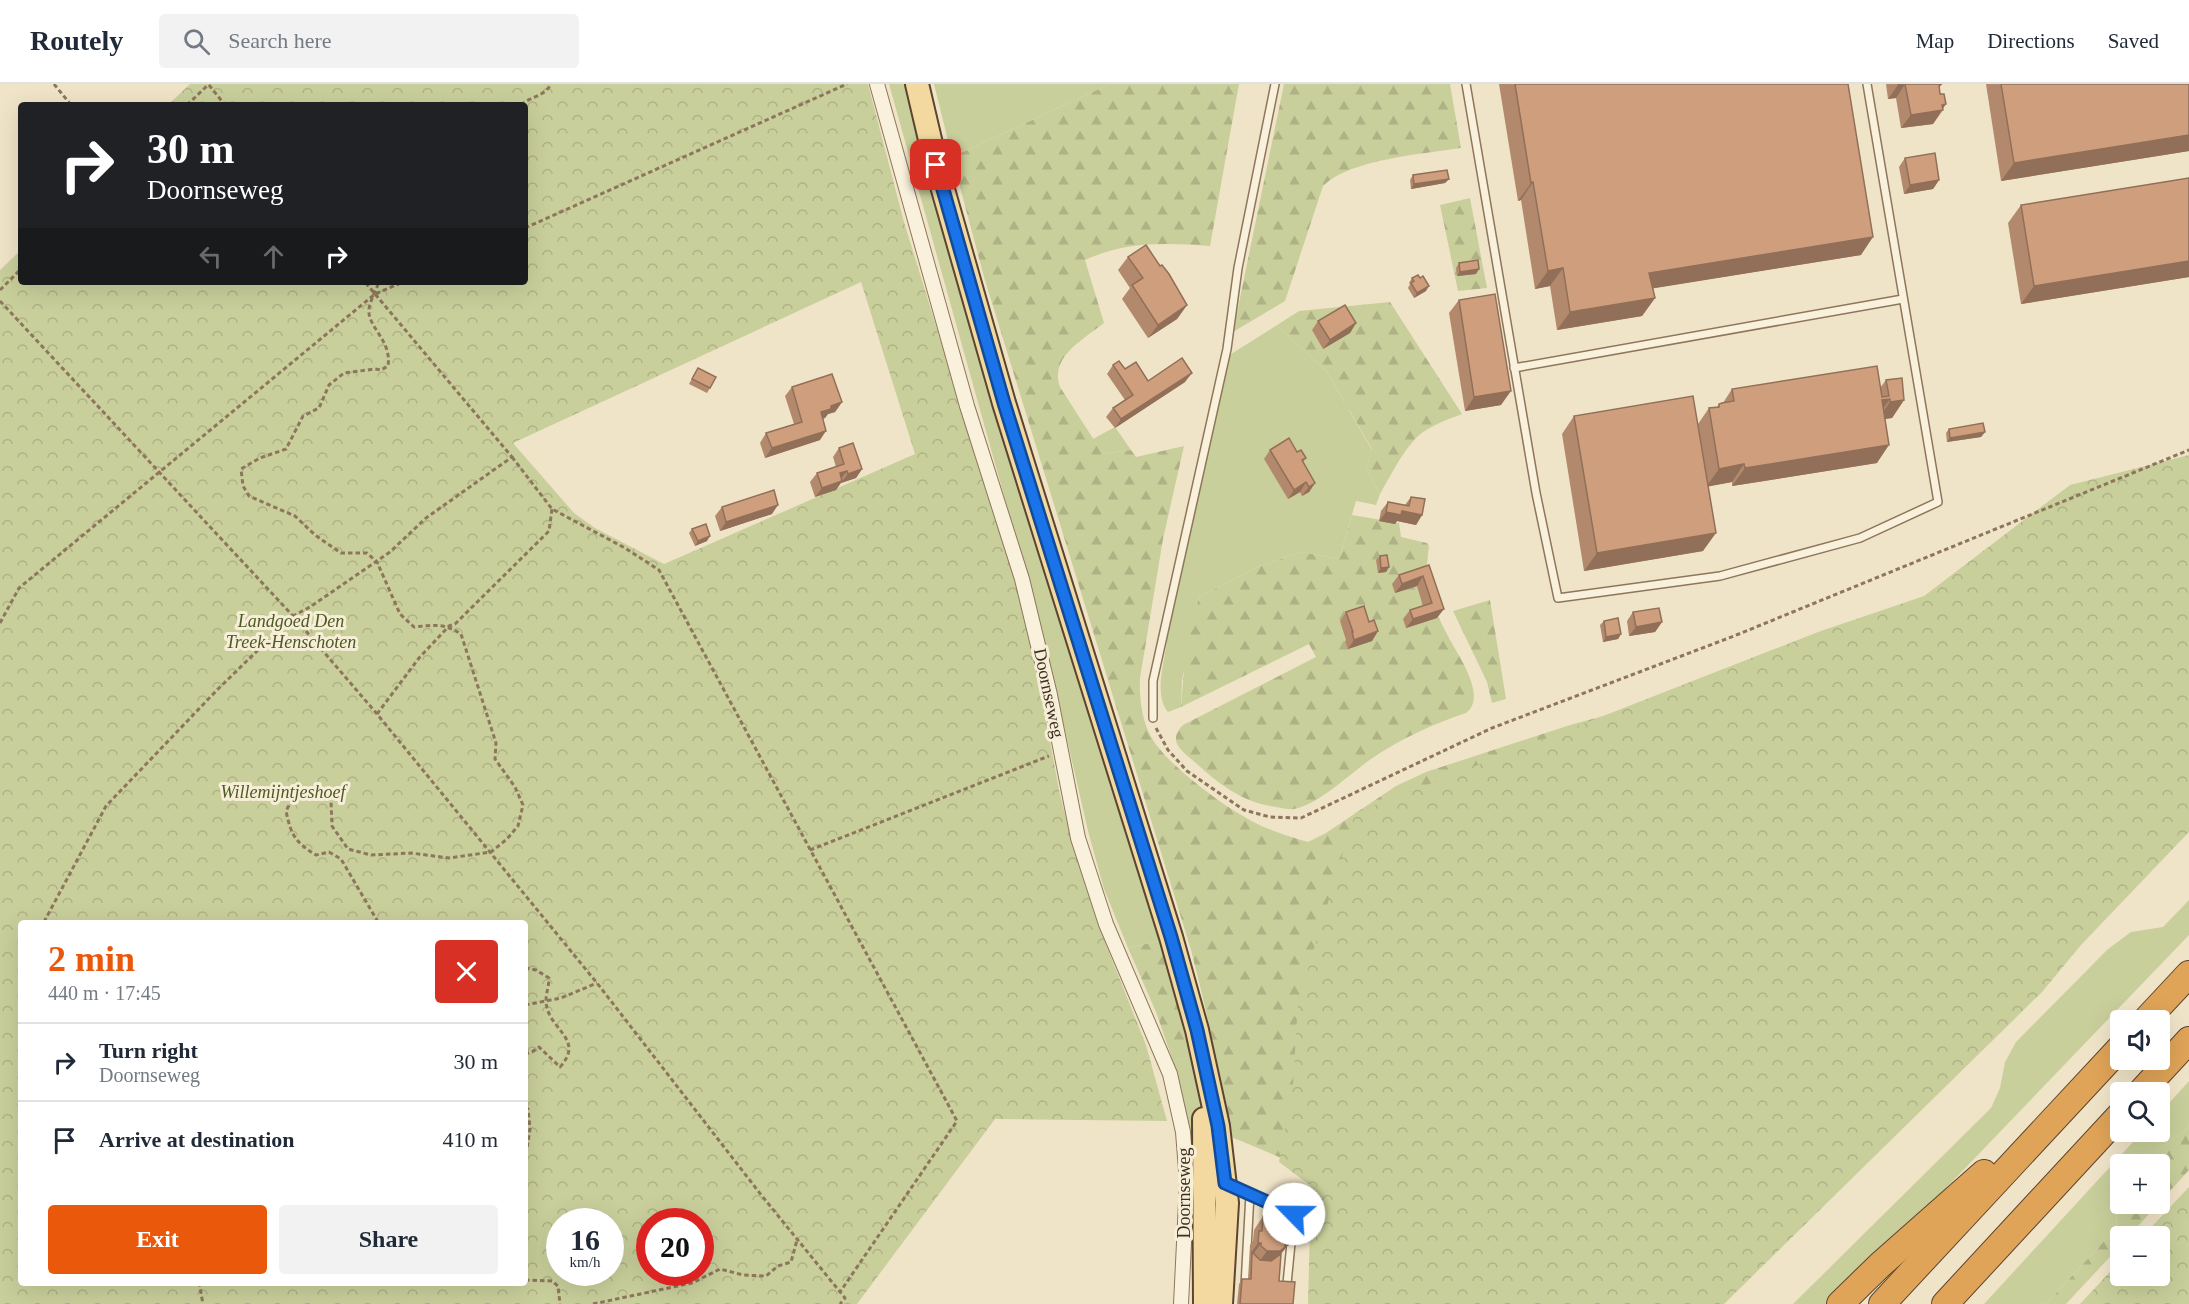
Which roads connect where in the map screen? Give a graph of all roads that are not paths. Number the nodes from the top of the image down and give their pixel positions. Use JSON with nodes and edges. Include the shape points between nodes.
{"nodes":[{"id":1,"x":877,"y":84,"type":"edge"},
{"id":2,"x":917,"y":84,"type":"edge"},
{"id":3,"x":1275,"y":84,"type":"edge"},
{"id":4,"x":1466,"y":84,"type":"edge"},
{"id":5,"x":1867,"y":84,"type":"edge"},
{"id":6,"x":1903,"y":299,"type":"junction"},
{"id":7,"x":1514,"y":368,"type":"junction"},
{"id":8,"x":1153,"y":718,"type":"road end"},
{"id":9,"x":1171,"y":937,"type":"junction"},
{"id":10,"x":2189,"y":974,"type":"edge"},
{"id":11,"x":2155,"y":1010,"type":"edge"},
{"id":12,"x":2189,"y":1040,"type":"edge"},
{"id":13,"x":2110,"y":1058,"type":"edge"},
{"id":14,"x":2098,"y":1071,"type":"junction"},
{"id":15,"x":2150,"y":1082,"type":"edge"},
{"id":16,"x":2110,"y":1126,"type":"edge"},
{"id":17,"x":1225,"y":1183,"type":"junction"},
{"id":18,"x":1250,"y":1194,"type":"junction"},
{"id":19,"x":1205,"y":1195,"type":"junction"},
{"id":20,"x":1181,"y":1304,"type":"edge"},
{"id":21,"x":1205,"y":1304,"type":"edge"},
{"id":22,"x":1221,"y":1304,"type":"edge"},
{"id":23,"x":1244,"y":1304,"type":"edge"},
{"id":24,"x":1286,"y":1304,"type":"edge"},
{"id":25,"x":1840,"y":1304,"type":"edge"},
{"id":26,"x":1882,"y":1304,"type":"edge"},
{"id":27,"x":1945,"y":1304,"type":"edge"}],
"edges":[{"from":1,"to":20,"type":"street","name":"Doornseweg","via":[[967,406],[1022,579],[1078,838],[1106,924],[1170,1074],[1183,1132],[1187,1182]]},
{"from":2,"to":9,"type":"main road","name":"Doornseweg","via":[[1004,403]]},
{"from":3,"to":8,"type":"lane","via":[[1238,268],[1227,349],[1153,681]]},
{"from":4,"to":7,"type":"lane"},
{"from":5,"to":6,"type":"lane"},
{"from":6,"to":7,"type":"lane"},
{"from":6,"to":7,"type":"lane","via":[[1938,502],[1860,537],[1720,576],[1558,598]]},
{"from":9,"to":17,"type":"main road","name":"Doornseweg","via":[[1216,1115]]},
{"from":9,"to":19,"type":"main road","name":"Doornseweg","via":[[1204,1121]]},
{"from":10,"to":11,"type":"highway"},
{"from":12,"to":15,"type":"highway"},
{"from":13,"to":14,"type":"highway"},
{"from":14,"to":25,"type":"highway"},
{"from":14,"to":26,"type":"highway"},
{"from":16,"to":27,"type":"highway"},
{"from":17,"to":18,"type":"lane"},
{"from":17,"to":19,"type":"lane","name":"Doornseweg"},
{"from":17,"to":22,"type":"main road","name":"Doornseweg"},
{"from":18,"to":23,"type":"lane"},
{"from":18,"to":24,"type":"lane","via":[[1294,1214]]},
{"from":19,"to":21,"type":"main road","name":"Doornseweg"}]}
